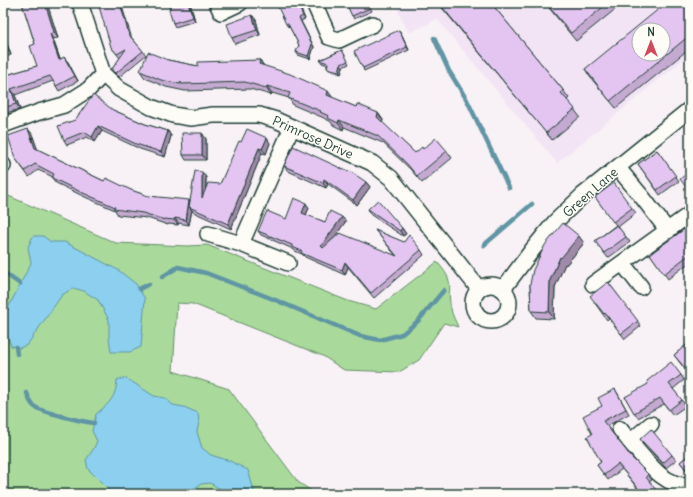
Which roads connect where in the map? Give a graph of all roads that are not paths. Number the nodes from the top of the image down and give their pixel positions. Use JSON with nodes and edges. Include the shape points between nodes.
{"nodes":[{"id":1,"x":80,"y":3,"type":"edge"},
{"id":2,"x":217,"y":3,"type":"edge"},
{"id":3,"x":240,"y":3,"type":"edge"},
{"id":4,"x":314,"y":3,"type":"edge"},
{"id":5,"x":373,"y":24,"type":"dead end"},
{"id":6,"x":103,"y":74,"type":"junction"},
{"id":7,"x":690,"y":109,"type":"edge"},
{"id":8,"x":3,"y":125,"type":"edge"},
{"id":9,"x":292,"y":127,"type":"junction"},
{"id":10,"x":618,"y":168,"type":"junction"},
{"id":11,"x":690,"y":214,"type":"edge"},
{"id":12,"x":668,"y":231,"type":"junction"},
{"id":13,"x":208,"y":234,"type":"dead end"},
{"id":14,"x":241,"y":244,"type":"junction"},
{"id":15,"x":288,"y":263,"type":"dead end"},
{"id":16,"x":623,"y":264,"type":"junction"},
{"id":17,"x":593,"y":284,"type":"dead end"},
{"id":18,"x":641,"y":287,"type":"dead end"},
{"id":19,"x":503,"y":288,"type":"junction"},
{"id":20,"x":479,"y":289,"type":"junction"},
{"id":21,"x":651,"y":424,"type":"dead end"},
{"id":22,"x":620,"y":429,"type":"dead end"},
{"id":23,"x":630,"y":442,"type":"junction"},
{"id":24,"x":690,"y":486,"type":"edge"}],
"edges":[{"from":1,"to":6,"type":"street","name":"Primrose Drive"},
{"from":2,"to":3,"type":"street","via":[[221,12]]},
{"from":4,"to":5,"type":"street","via":[[329,37],[339,40]]},
{"from":6,"to":8,"type":"street","via":[[89,89],[64,105]]},
{"from":6,"to":9,"type":"street","name":"Primrose Drive","via":[[133,98],[173,115],[191,118],[213,115],[259,115]]},
{"from":7,"to":10,"type":"street","name":"Green Lane"},
{"from":9,"to":14,"type":"street"},
{"from":9,"to":20,"type":"street","name":"Primrose Drive","via":[[372,163],[392,178]]},
{"from":10,"to":12,"type":"street"},
{"from":10,"to":19,"type":"street","name":"Green Lane","via":[[583,195],[555,222]]},
{"from":11,"to":12,"type":"street"},
{"from":12,"to":16,"type":"street"},
{"from":13,"to":14,"type":"street"},
{"from":14,"to":15,"type":"street"},
{"from":16,"to":17,"type":"street"},
{"from":16,"to":18,"type":"street"},
{"from":19,"to":20,"type":"street","via":[[490,284]]},
{"from":19,"to":20,"type":"street","via":[[508,295],[508,310],[503,317],[488,321],[480,317],[473,304],[474,296]]},
{"from":21,"to":23,"type":"street"},
{"from":22,"to":23,"type":"street"},
{"from":23,"to":24,"type":"street","via":[[655,471],[680,486]]}]}
